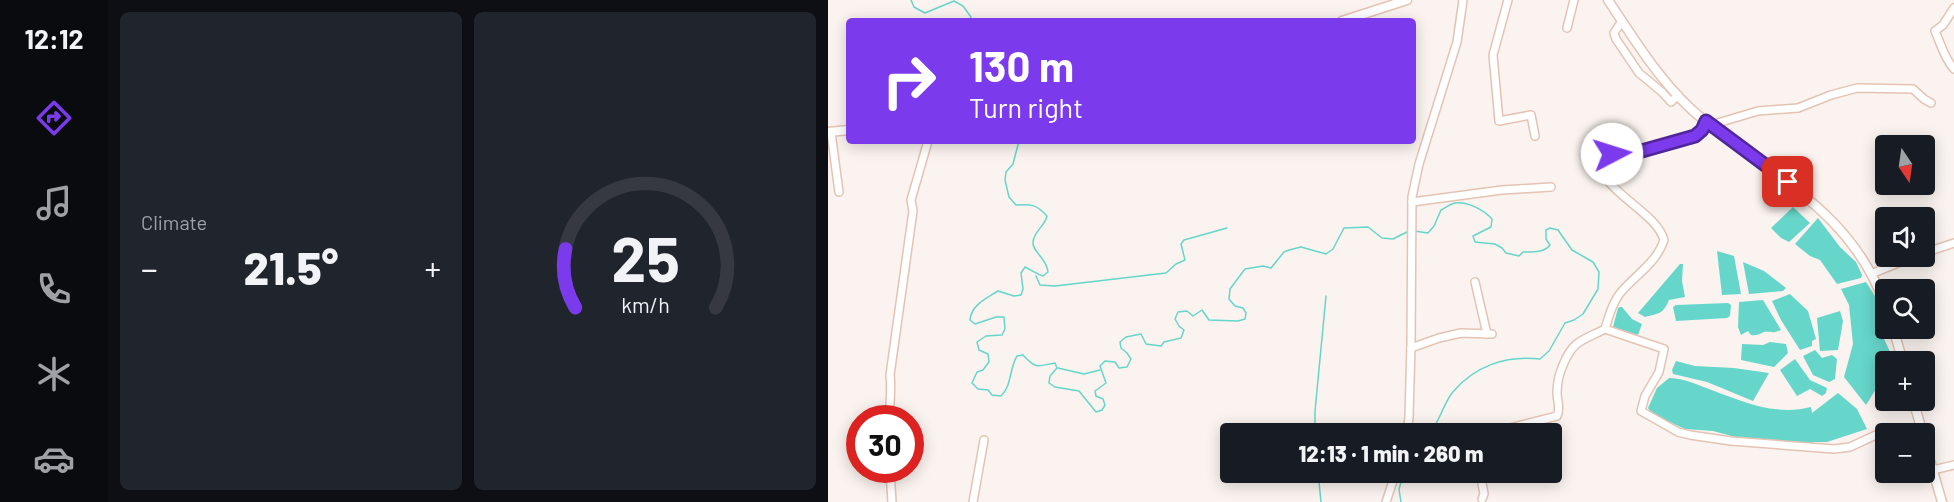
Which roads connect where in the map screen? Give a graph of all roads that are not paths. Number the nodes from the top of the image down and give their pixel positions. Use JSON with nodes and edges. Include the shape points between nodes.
{"nodes":[{"id":1,"x":1407,"y":0,"type":"edge"},
{"id":2,"x":1463,"y":0,"type":"edge"},
{"id":3,"x":1508,"y":0,"type":"edge"},
{"id":4,"x":1574,"y":0,"type":"edge"},
{"id":5,"x":1608,"y":0,"type":"edge"},
{"id":6,"x":1954,"y":8,"type":"edge"},
{"id":7,"x":1351,"y":18,"type":"edge"},
{"id":8,"x":1622,"y":21,"type":"junction"},
{"id":9,"x":1567,"y":28,"type":"dead end"},
{"id":10,"x":1954,"y":69,"type":"edge"},
{"id":11,"x":1678,"y":95,"type":"junction"},
{"id":12,"x":1931,"y":104,"type":"dead end"},
{"id":13,"x":1708,"y":123,"type":"junction"},
{"id":14,"x":846,"y":130,"type":"edge"},
{"id":15,"x":830,"y":132,"type":"edge"},
{"id":16,"x":1535,"y":136,"type":"dead end"},
{"id":17,"x":1606,"y":138,"type":"dead end"},
{"id":18,"x":927,"y":144,"type":"edge"},
{"id":19,"x":1599,"y":156,"type":"dead end"},
{"id":20,"x":1551,"y":187,"type":"dead end"},
{"id":21,"x":839,"y":192,"type":"dead end"},
{"id":22,"x":1412,"y":202,"type":"junction"},
{"id":23,"x":1954,"y":243,"type":"edge"},
{"id":24,"x":1935,"y":250,"type":"edge"},
{"id":25,"x":1888,"y":267,"type":"edge"},
{"id":26,"x":1871,"y":274,"type":"junction"},
{"id":27,"x":1474,"y":282,"type":"dead end"},
{"id":28,"x":1875,"y":283,"type":"edge"},
{"id":29,"x":1605,"y":329,"type":"junction"},
{"id":30,"x":1411,"y":348,"type":"junction"},
{"id":31,"x":890,"y":405,"type":"edge"},
{"id":32,"x":1408,"y":423,"type":"edge"},
{"id":33,"x":1530,"y":423,"type":"edge"},
{"id":34,"x":1875,"y":435,"type":"edge"},
{"id":35,"x":984,"y":440,"type":"dead end"},
{"id":36,"x":1935,"y":464,"type":"edge"},
{"id":37,"x":1954,"y":465,"type":"edge"},
{"id":38,"x":1935,"y":482,"type":"edge"},
{"id":39,"x":891,"y":483,"type":"edge"},
{"id":40,"x":1392,"y":483,"type":"edge"},
{"id":41,"x":1482,"y":483,"type":"edge"},
{"id":42,"x":1482,"y":499,"type":"dead end"},
{"id":43,"x":892,"y":502,"type":"edge"},
{"id":44,"x":973,"y":502,"type":"edge"},
{"id":45,"x":1386,"y":502,"type":"edge"},
{"id":46,"x":1942,"y":502,"type":"edge"}],
"edges":[{"from":1,"to":7,"type":"main road"},
{"from":2,"to":22,"type":"street","via":[[1457,42],[1419,164]]},
{"from":3,"to":16,"type":"street","via":[[1492,55],[1499,121],[1531,115]]},
{"from":4,"to":9,"type":"street"},
{"from":5,"to":8,"type":"main road"},
{"from":6,"to":10,"type":"street","via":[[1935,31],[1946,60]]},
{"from":8,"to":11,"type":"main road"},
{"from":8,"to":11,"type":"street","via":[[1614,33],[1639,73],[1671,102]]},
{"from":11,"to":13,"type":"main road"},
{"from":12,"to":13,"type":"street","via":[[1913,89],[1857,88],[1798,108],[1758,111]]},
{"from":13,"to":17,"type":"street","via":[[1695,136],[1624,156],[1612,154]]},
{"from":13,"to":26,"type":"main road","via":[[1827,215]]},
{"from":14,"to":15,"type":"main road"},
{"from":15,"to":21,"type":"street"},
{"from":18,"to":31,"type":"street","via":[[911,200],[913,211],[890,375]]},
{"from":19,"to":29,"type":"street","via":[[1599,165],[1612,184],[1659,229],[1664,240],[1648,265],[1616,299]]},
{"from":20,"to":22,"type":"street"},
{"from":22,"to":30,"type":"street"},
{"from":23,"to":24,"type":"street"},
{"from":25,"to":26,"type":"street"},
{"from":26,"to":28,"type":"main road"},
{"from":27,"to":30,"type":"street","via":[[1489,334],[1461,333]]},
{"from":29,"to":33,"type":"street","via":[[1569,350],[1557,380],[1557,416]]},
{"from":29,"to":34,"type":"street","via":[[1664,349],[1659,372],[1641,411],[1677,432],[1731,441],[1833,449],[1850,447]]},
{"from":30,"to":32,"type":"street"},
{"from":35,"to":44,"type":"street"},
{"from":36,"to":37,"type":"street"},
{"from":38,"to":46,"type":"main road"},
{"from":39,"to":43,"type":"street"},
{"from":40,"to":45,"type":"street"},
{"from":41,"to":42,"type":"street"}]}
